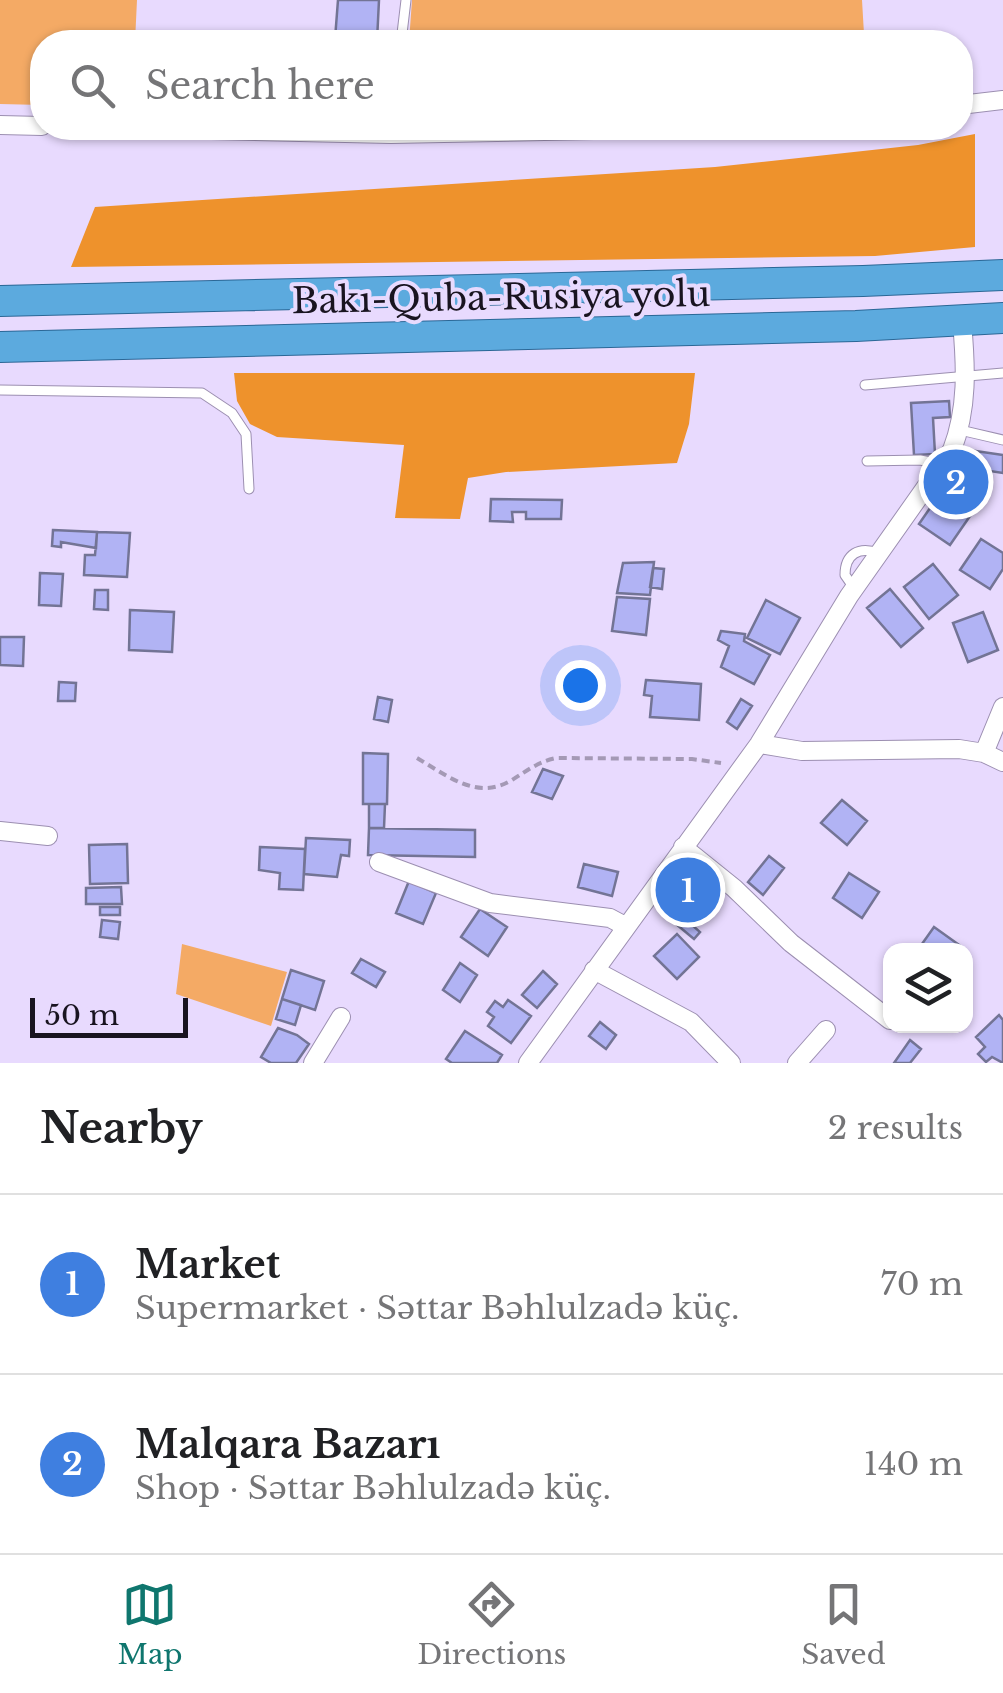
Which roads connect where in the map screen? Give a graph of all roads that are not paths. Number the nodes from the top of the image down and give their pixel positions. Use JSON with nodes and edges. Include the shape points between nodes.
{"nodes":[{"id":1,"x":406,"y":0,"type":"edge"},
{"id":2,"x":402,"y":30,"type":"edge"},
{"id":3,"x":1003,"y":100,"type":"edge"},
{"id":4,"x":973,"y":103,"type":"edge"},
{"id":5,"x":0,"y":125,"type":"edge"},
{"id":6,"x":30,"y":126,"type":"edge"},
{"id":7,"x":1003,"y":275,"type":"edge"},
{"id":8,"x":0,"y":301,"type":"edge"},
{"id":9,"x":1003,"y":318,"type":"edge"},
{"id":10,"x":962,"y":322,"type":"junction"},
{"id":11,"x":1,"y":347,"type":"edge"},
{"id":12,"x":0,"y":366,"type":"edge"},
{"id":13,"x":1003,"y":372,"type":"edge"},
{"id":14,"x":967,"y":378,"type":"junction"},
{"id":15,"x":865,"y":385,"type":"dead end"},
{"id":16,"x":0,"y":390,"type":"edge"},
{"id":17,"x":960,"y":430,"type":"junction"},
{"id":18,"x":1003,"y":440,"type":"edge"},
{"id":19,"x":867,"y":461,"type":"dead end"},
{"id":20,"x":944,"y":464,"type":"junction"},
{"id":21,"x":249,"y":490,"type":"dead end"},
{"id":22,"x":1003,"y":707,"type":"edge"},
{"id":23,"x":759,"y":744,"type":"junction"},
{"id":24,"x":984,"y":753,"type":"junction"},
{"id":25,"x":1003,"y":762,"type":"edge"},
{"id":26,"x":0,"y":831,"type":"edge"},
{"id":27,"x":48,"y":836,"type":"dead end"},
{"id":28,"x":683,"y":847,"type":"junction"},
{"id":29,"x":380,"y":862,"type":"dead end"},
{"id":30,"x":625,"y":926,"type":"junction"},
{"id":31,"x":594,"y":970,"type":"junction"},
{"id":32,"x":883,"y":1014,"type":"edge"},
{"id":33,"x":340,"y":1017,"type":"dead end"},
{"id":34,"x":826,"y":1030,"type":"dead end"},
{"id":35,"x":313,"y":1063,"type":"edge"},
{"id":36,"x":528,"y":1063,"type":"edge"},
{"id":37,"x":731,"y":1063,"type":"edge"},
{"id":38,"x":797,"y":1063,"type":"edge"}],
"edges":[{"from":1,"to":2,"type":"lane"},
{"from":3,"to":4,"type":"street"},
{"from":5,"to":6,"type":"street"},
{"from":7,"to":8,"type":"highway","name":"Bakı-Quba-Rusiya yolu"},
{"from":9,"to":10,"type":"highway","name":"Bakı-Quba-Rusiya yolu"},
{"from":10,"to":11,"type":"highway","name":"Bakı-Quba-Rusiya yolu"},
{"from":10,"to":14,"type":"street"},
{"from":11,"to":12,"type":"street"},
{"from":13,"to":14,"type":"lane"},
{"from":14,"to":15,"type":"lane"},
{"from":14,"to":17,"type":"street"},
{"from":16,"to":21,"type":"lane","via":[[202,394],[232,412],[246,434]]},
{"from":17,"to":18,"type":"lane"},
{"from":17,"to":20,"type":"street"},
{"from":19,"to":20,"type":"lane"},
{"from":20,"to":23,"type":"street","via":[[854,588]]},
{"from":22,"to":24,"type":"street"},
{"from":23,"to":24,"type":"street","via":[[802,751]]},
{"from":23,"to":28,"type":"street"},
{"from":24,"to":25,"type":"street"},
{"from":26,"to":27,"type":"street"},
{"from":28,"to":30,"type":"street"},
{"from":28,"to":32,"type":"street"},
{"from":29,"to":30,"type":"street","via":[[490,903],[610,918]]},
{"from":30,"to":31,"type":"street"},
{"from":31,"to":36,"type":"street"},
{"from":31,"to":37,"type":"street","via":[[691,1022]]},
{"from":33,"to":35,"type":"street"},
{"from":34,"to":38,"type":"street"}]}
